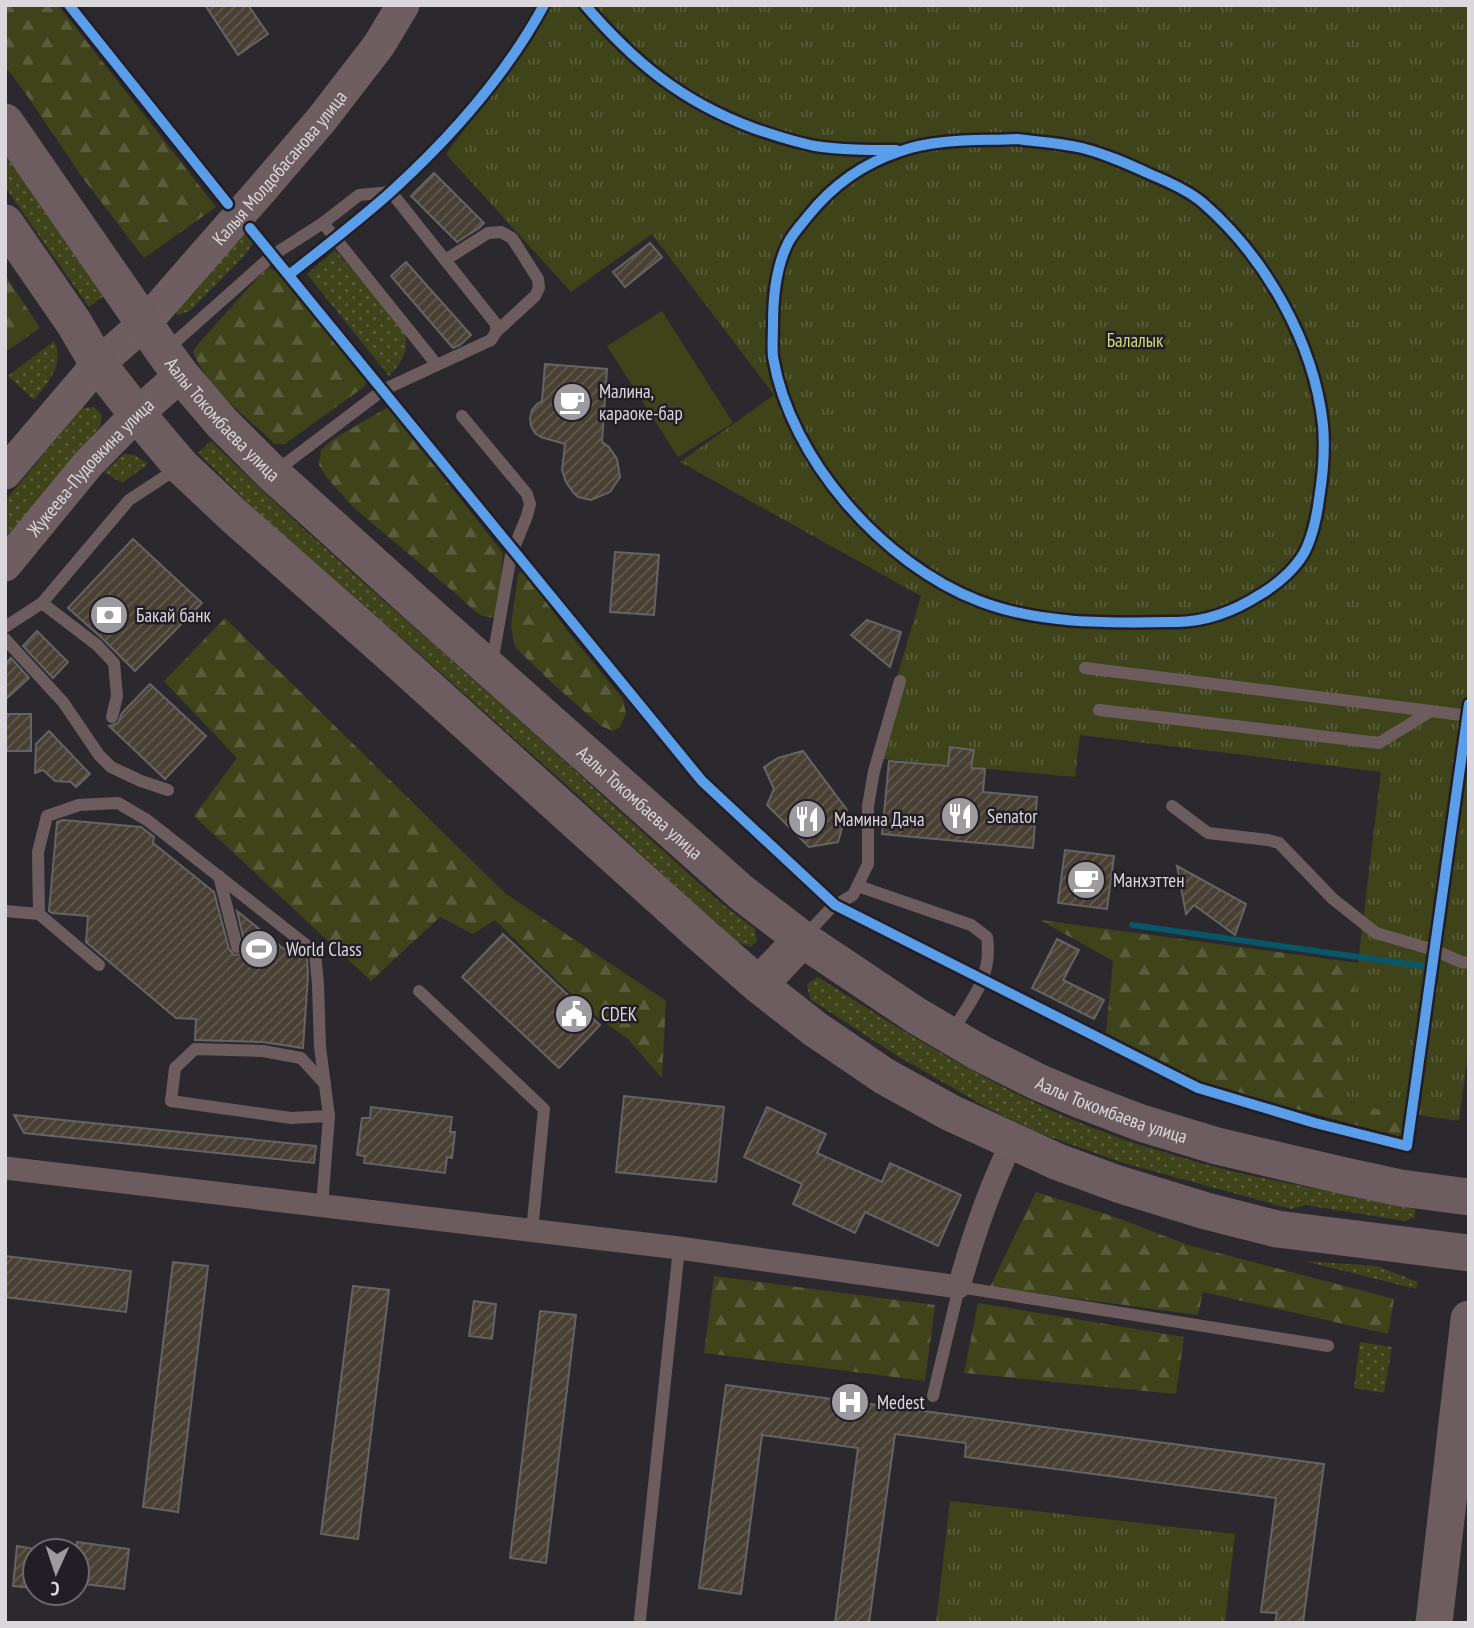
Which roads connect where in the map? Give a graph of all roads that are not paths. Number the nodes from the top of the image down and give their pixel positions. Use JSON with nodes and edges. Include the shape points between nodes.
{"nodes":[{"id":1,"x":404,"y":5,"type":"edge"},
{"id":2,"x":5,"y":122,"type":"edge"},
{"id":3,"x":5,"y":223,"type":"edge"},
{"id":4,"x":323,"y":223,"type":"junction"},
{"id":5,"x":445,"y":260,"type":"junction"},
{"id":6,"x":496,"y":332,"type":"junction"},
{"id":7,"x":163,"y":350,"type":"junction"},
{"id":8,"x":98,"y":363,"type":"junction"},
{"id":9,"x":437,"y":365,"type":"junction"},
{"id":10,"x":137,"y":414,"type":"junction"},
{"id":11,"x":463,"y":416,"type":"dead end"},
{"id":12,"x":181,"y":466,"type":"junction"},
{"id":13,"x":5,"y":473,"type":"edge"},
{"id":14,"x":273,"y":474,"type":"junction"},
{"id":15,"x":5,"y":565,"type":"edge"},
{"id":16,"x":43,"y":603,"type":"junction"},
{"id":17,"x":5,"y":627,"type":"edge"},
{"id":18,"x":5,"y":639,"type":"edge"},
{"id":19,"x":1085,"y":668,"type":"dead end"},
{"id":20,"x":491,"y":670,"type":"junction"},
{"id":21,"x":900,"y":681,"type":"dead end"},
{"id":22,"x":1099,"y":710,"type":"dead end"},
{"id":23,"x":1431,"y":711,"type":"junction"},
{"id":24,"x":1469,"y":716,"type":"edge"},
{"id":25,"x":112,"y":717,"type":"dead end"},
{"id":26,"x":167,"y":790,"type":"dead end"},
{"id":27,"x":1172,"y":806,"type":"dead end"},
{"id":28,"x":219,"y":876,"type":"junction"},
{"id":29,"x":858,"y":886,"type":"junction"},
{"id":30,"x":5,"y":911,"type":"edge"},
{"id":31,"x":39,"y":914,"type":"junction"},
{"id":32,"x":802,"y":939,"type":"junction"},
{"id":33,"x":237,"y":947,"type":"dead end"},
{"id":34,"x":1469,"y":963,"type":"edge"},
{"id":35,"x":99,"y":965,"type":"dead end"},
{"id":36,"x":759,"y":985,"type":"junction"},
{"id":37,"x":419,"y":991,"type":"dead end"},
{"id":38,"x":950,"y":1035,"type":"junction"},
{"id":39,"x":325,"y":1084,"type":"junction"},
{"id":40,"x":329,"y":1116,"type":"junction"},
{"id":41,"x":1012,"y":1142,"type":"junction"},
{"id":42,"x":5,"y":1168,"type":"edge"},
{"id":43,"x":1469,"y":1197,"type":"edge"},
{"id":44,"x":322,"y":1206,"type":"junction"},
{"id":45,"x":532,"y":1231,"type":"junction"},
{"id":46,"x":679,"y":1248,"type":"junction"},
{"id":47,"x":1469,"y":1253,"type":"edge"},
{"id":48,"x":959,"y":1287,"type":"junction"},
{"id":49,"x":1469,"y":1319,"type":"edge"},
{"id":50,"x":1328,"y":1346,"type":"dead end"},
{"id":51,"x":933,"y":1396,"type":"dead end"},
{"id":52,"x":1463,"y":1412,"type":"edge"},
{"id":53,"x":640,"y":1619,"type":"dead end"},
{"id":54,"x":1434,"y":1623,"type":"edge"}],
"edges":[{"from":1,"to":7,"type":"main road","name":"Калыя Молдобасанова улица"},
{"from":2,"to":7,"type":"main road","name":"Аалы Токомбаева улица"},
{"from":3,"to":8,"type":"main road"},
{"from":4,"to":5,"type":"lane","via":[[359,195],[391,192]]},
{"from":4,"to":7,"type":"lane","via":[[273,255]]},
{"from":4,"to":9,"type":"lane"},
{"from":5,"to":6,"type":"lane","via":[[496,324]]},
{"from":5,"to":6,"type":"lane","via":[[488,233],[501,232],[512,238],[539,288]]},
{"from":6,"to":9,"type":"lane","via":[[491,340]]},
{"from":7,"to":8,"type":"main road"},
{"from":7,"to":10,"type":"main road","name":"Жукеева-Пудовкина улица"},
{"from":7,"to":14,"type":"main road","name":"Аалы Токомбаева улица","via":[[222,423]]},
{"from":8,"to":10,"type":"main road"},
{"from":8,"to":13,"type":"main road"},
{"from":9,"to":14,"type":"lane","via":[[383,390]]},
{"from":10,"to":12,"type":"main road"},
{"from":10,"to":15,"type":"main road","name":"Жукеева-Пудовкина улица","via":[[88,464]]},
{"from":11,"to":20,"type":"lane","via":[[527,494],[530,504],[511,555]]},
{"from":12,"to":16,"type":"lane","via":[[129,500]]},
{"from":12,"to":36,"type":"main road"},
{"from":14,"to":20,"type":"main road","name":"Аалы Токомбаева улица"},
{"from":16,"to":17,"type":"lane"},
{"from":16,"to":25,"type":"lane","via":[[114,663],[117,696]]},
{"from":18,"to":26,"type":"lane","via":[[63,702],[99,755],[111,766]]},
{"from":19,"to":23,"type":"lane"},
{"from":20,"to":32,"type":"main road","name":"Аалы Токомбаева улица","via":[[742,893]]},
{"from":21,"to":29,"type":"lane","via":[[874,771],[868,806],[868,864]]},
{"from":22,"to":23,"type":"lane","via":[[1379,743]]},
{"from":23,"to":24,"type":"lane"},
{"from":27,"to":34,"type":"lane","via":[[1208,833],[1279,843],[1333,899],[1376,933]]},
{"from":28,"to":31,"type":"lane","via":[[148,820],[118,803],[79,805],[47,816],[38,852]]},
{"from":28,"to":33,"type":"lane"},
{"from":28,"to":39,"type":"lane","via":[[315,952]]},
{"from":29,"to":32,"type":"lane"},
{"from":29,"to":38,"type":"lane","via":[[971,925],[987,937],[984,980]]},
{"from":30,"to":31,"type":"lane"},
{"from":31,"to":35,"type":"lane"},
{"from":32,"to":36,"type":"main road"},
{"from":32,"to":38,"type":"main road","name":"Аалы Токомбаева улица"},
{"from":36,"to":41,"type":"main road","via":[[884,1076]]},
{"from":37,"to":45,"type":"lane","via":[[544,1109]]},
{"from":38,"to":43,"type":"main road","name":"Аалы Токомбаева улица","via":[[1038,1082],[1141,1123],[1345,1176]]},
{"from":39,"to":40,"type":"lane"},
{"from":39,"to":40,"type":"lane","via":[[301,1058],[263,1051],[195,1049],[175,1068],[171,1101],[291,1118]]},
{"from":40,"to":44,"type":"lane"},
{"from":41,"to":47,"type":"main road","via":[[1118,1184],[1276,1228]]},
{"from":41,"to":48,"type":"street","via":[[972,1237]]},
{"from":42,"to":44,"type":"street"},
{"from":44,"to":45,"type":"street"},
{"from":45,"to":46,"type":"street"},
{"from":46,"to":48,"type":"street"},
{"from":46,"to":53,"type":"lane"},
{"from":48,"to":50,"type":"lane"},
{"from":48,"to":51,"type":"lane"},
{"from":49,"to":52,"type":"main road"},
{"from":52,"to":54,"type":"main road"}]}
